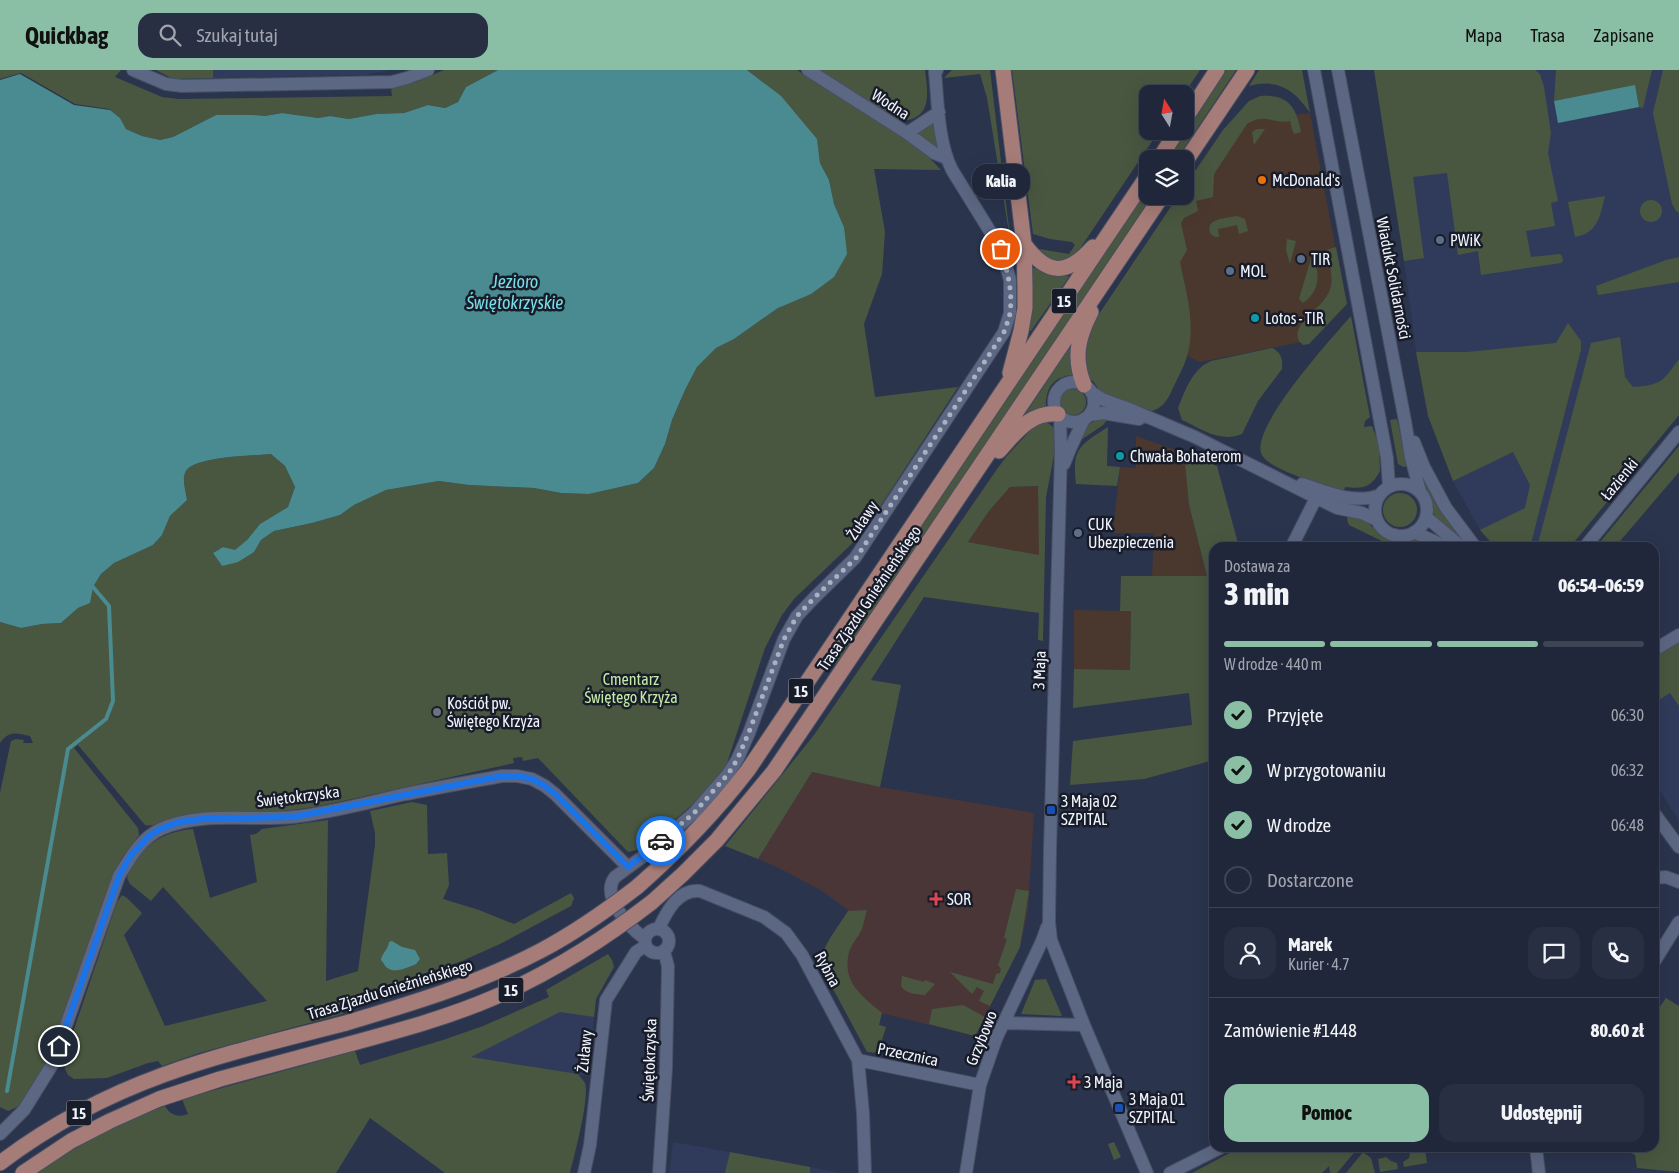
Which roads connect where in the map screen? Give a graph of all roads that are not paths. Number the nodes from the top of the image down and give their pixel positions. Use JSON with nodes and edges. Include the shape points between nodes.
{"nodes":[{"id":1,"x":133,"y":70,"type":"edge"},
{"id":2,"x":428,"y":70,"type":"edge"},
{"id":3,"x":808,"y":70,"type":"edge"},
{"id":4,"x":1003,"y":70,"type":"edge"},
{"id":5,"x":1218,"y":70,"type":"edge"},
{"id":6,"x":1247,"y":70,"type":"edge"},
{"id":7,"x":1314,"y":70,"type":"edge"},
{"id":8,"x":1338,"y":70,"type":"edge"},
{"id":9,"x":935,"y":71,"type":"edge"},
{"id":10,"x":1194,"y":106,"type":"edge"},
{"id":11,"x":939,"y":112,"type":"junction"},
{"id":12,"x":907,"y":133,"type":"junction"},
{"id":13,"x":1193,"y":150,"type":"edge"},
{"id":14,"x":946,"y":158,"type":"junction"},
{"id":15,"x":1139,"y":188,"type":"edge"},
{"id":16,"x":1156,"y":205,"type":"edge"},
{"id":17,"x":1120,"y":217,"type":"junction"},
{"id":18,"x":1024,"y":244,"type":"junction"},
{"id":19,"x":1114,"y":267,"type":"junction"},
{"id":20,"x":1007,"y":384,"type":"junction"},
{"id":21,"x":1087,"y":388,"type":"junction"},
{"id":22,"x":1059,"y":415,"type":"junction"},
{"id":23,"x":1086,"y":417,"type":"junction"},
{"id":24,"x":1154,"y":421,"type":"junction"},
{"id":25,"x":1405,"y":421,"type":"junction"},
{"id":26,"x":1679,"y":432,"type":"edge"},
{"id":27,"x":1060,"y":478,"type":"junction"},
{"id":28,"x":1281,"y":480,"type":"junction"},
{"id":29,"x":1384,"y":491,"type":"junction"},
{"id":30,"x":1420,"y":492,"type":"junction"},
{"id":31,"x":1316,"y":498,"type":"junction"},
{"id":32,"x":957,"y":499,"type":"junction"},
{"id":33,"x":1426,"y":517,"type":"junction"},
{"id":34,"x":1377,"y":520,"type":"junction"},
{"id":35,"x":1414,"y":532,"type":"junction"},
{"id":36,"x":1395,"y":535,"type":"junction"},
{"id":37,"x":1294,"y":542,"type":"edge"},
{"id":38,"x":1398,"y":542,"type":"edge"},
{"id":39,"x":1435,"y":542,"type":"edge"},
{"id":40,"x":1455,"y":542,"type":"edge"},
{"id":41,"x":1472,"y":542,"type":"edge"},
{"id":42,"x":1589,"y":542,"type":"edge"},
{"id":43,"x":1679,"y":635,"type":"edge"},
{"id":44,"x":1659,"y":647,"type":"edge"},
{"id":45,"x":1659,"y":820,"type":"edge"},
{"id":46,"x":1679,"y":847,"type":"edge"},
{"id":47,"x":628,"y":867,"type":"junction"},
{"id":48,"x":1659,"y":878,"type":"edge"},
{"id":49,"x":1679,"y":882,"type":"edge"},
{"id":50,"x":1049,"y":922,"type":"junction"},
{"id":51,"x":1679,"y":922,"type":"edge"},
{"id":52,"x":659,"y":928,"type":"junction"},
{"id":53,"x":645,"y":942,"type":"junction"},
{"id":54,"x":660,"y":953,"type":"junction"},
{"id":55,"x":1659,"y":954,"type":"edge"},
{"id":56,"x":1004,"y":1023,"type":"junction"},
{"id":57,"x":1084,"y":1025,"type":"junction"},
{"id":58,"x":858,"y":1060,"type":"junction"},
{"id":59,"x":980,"y":1085,"type":"junction"},
{"id":60,"x":0,"y":1134,"type":"edge"},
{"id":61,"x":1212,"y":1152,"type":"edge"},
{"id":62,"x":1536,"y":1152,"type":"edge"},
{"id":63,"x":0,"y":1163,"type":"edge"},
{"id":64,"x":23,"y":1173,"type":"edge"},
{"id":65,"x":584,"y":1173,"type":"edge"},
{"id":66,"x":659,"y":1173,"type":"edge"},
{"id":67,"x":865,"y":1173,"type":"edge"},
{"id":68,"x":966,"y":1173,"type":"edge"},
{"id":69,"x":1147,"y":1173,"type":"edge"},
{"id":70,"x":1170,"y":1173,"type":"edge"},
{"id":71,"x":1539,"y":1173,"type":"edge"}],
"edges":[{"from":1,"to":2,"type":"street","via":[[166,84],[182,86],[392,82]]},
{"from":3,"to":12,"type":"street","name":"Wodna"},
{"from":4,"to":18,"type":"main road"},
{"from":5,"to":10,"type":"main road"},
{"from":6,"to":13,"type":"main road"},
{"from":7,"to":29,"type":"street","via":[[1387,458]]},
{"from":8,"to":25,"type":"street","name":"Wiadukt Solidarności"},
{"from":9,"to":11,"type":"street"},
{"from":11,"to":12,"type":"street","name":"Wodna"},
{"from":11,"to":14,"type":"street"},
{"from":12,"to":14,"type":"street","name":"Wodna"},
{"from":14,"to":47,"type":"street","name":"Żuławy","via":[[1001,249],[1010,280],[1010,313],[1004,332],[856,558],[797,616],[784,639],[749,732],[728,774],[694,813]]},
{"from":15,"to":17,"type":"main road","name":"Trasa Zjazdu Gnieźnieńskiego","number":"15"},
{"from":16,"to":19,"type":"main road","name":"Trasa Zjazdu Gnieźnieńskiego","number":"15"},
{"from":17,"to":18,"type":"main road","via":[[1087,253],[1070,266],[1059,269],[1043,265]]},
{"from":17,"to":20,"type":"main road","name":"Trasa Zjazdu Gnieźnieńskiego","number":"15"},
{"from":18,"to":20,"type":"main road","via":[[1025,308]]},
{"from":19,"to":21,"type":"main road","via":[[1089,316],[1078,348],[1078,370]]},
{"from":19,"to":32,"type":"main road","name":"Trasa Zjazdu Gnieźnieńskiego","number":"15"},
{"from":20,"to":63,"type":"main road","name":"Trasa Zjazdu Gnieźnieńskiego","number":"15","bridge":true,"via":[[748,770],[700,828],[637,887],[566,937],[517,963],[442,994],[164,1074],[67,1119]]},
{"from":21,"to":22,"type":"street","via":[[1072,382],[1061,386],[1054,396]]},
{"from":21,"to":23,"type":"street","via":[[1093,397],[1093,406]]},
{"from":21,"to":24,"type":"street","via":[[1104,400]]},
{"from":22,"to":23,"type":"street","via":[[1072,421]]},
{"from":22,"to":27,"type":"street","name":"3 Maja"},
{"from":22,"to":32,"type":"main road","via":[[1041,415],[1022,425]]},
{"from":23,"to":24,"type":"street","via":[[1103,413]]},
{"from":23,"to":27,"type":"street","name":"3 Maja"},
{"from":24,"to":28,"type":"street","via":[[1195,437]]},
{"from":25,"to":30,"type":"street","name":"Wiadukt Solidarności"},
{"from":25,"to":41,"type":"street","via":[[1434,488]]},
{"from":26,"to":42,"type":"street","name":"Łazienki"},
{"from":27,"to":50,"type":"street","name":"3 Maja"},
{"from":28,"to":29,"type":"street","via":[[1353,499],[1367,499]]},
{"from":28,"to":31,"type":"street"},
{"from":29,"to":30,"type":"street","via":[[1405,484]]},
{"from":29,"to":34,"type":"street","via":[[1376,504]]},
{"from":30,"to":33,"type":"street","via":[[1426,506]]},
{"from":31,"to":34,"type":"street"},
{"from":31,"to":37,"type":"street"},
{"from":32,"to":64,"type":"main road","name":"Trasa Zjazdu Gnieźnieńskiego","number":"15","bridge":true,"via":[[774,771],[717,840],[683,874],[652,902],[599,941],[524,984],[450,1014],[179,1092],[136,1108],[59,1149]]},
{"from":33,"to":35,"type":"street"},
{"from":33,"to":40,"type":"street"},
{"from":34,"to":36,"type":"street"},
{"from":35,"to":36,"type":"street"},
{"from":35,"to":39,"type":"street"},
{"from":36,"to":38,"type":"street"},
{"from":43,"to":44,"type":"street"},
{"from":45,"to":46,"type":"street"},
{"from":47,"to":53,"type":"street","via":[[612,881],[611,896],[619,912]]},
{"from":47,"to":60,"type":"street","name":"Świętokrzyska","via":[[555,794],[532,779],[518,776],[493,778],[293,817],[202,819],[160,829],[140,844],[119,876],[52,1064],[24,1110]]},
{"from":48,"to":49,"type":"street"},
{"from":50,"to":56,"type":"street","name":"Grzybowo"},
{"from":50,"to":57,"type":"street","name":"3 Maja","via":[[1051,940]]},
{"from":51,"to":55,"type":"street"},
{"from":52,"to":53,"type":"street","via":[[650,930]]},
{"from":52,"to":54,"type":"street","via":[[668,935],[669,942]]},
{"from":52,"to":58,"type":"street","name":"Rybna","via":[[678,897],[695,890],[764,917],[786,932],[802,954]]},
{"from":53,"to":54,"type":"street","via":[[652,952]]},
{"from":53,"to":65,"type":"street","name":"Żuławy","via":[[606,1000]]},
{"from":54,"to":66,"type":"street","name":"Świętokrzyska","via":[[665,955],[668,966]]},
{"from":56,"to":57,"type":"street"},
{"from":56,"to":59,"type":"street","name":"Grzybowo"},
{"from":57,"to":69,"type":"street","name":"3 Maja"},
{"from":58,"to":59,"type":"street","name":"Przecznica"},
{"from":58,"to":67,"type":"street","name":"Rybna"},
{"from":59,"to":68,"type":"street","name":"Grzybowo"},
{"from":61,"to":70,"type":"street"},
{"from":62,"to":71,"type":"street"}]}
